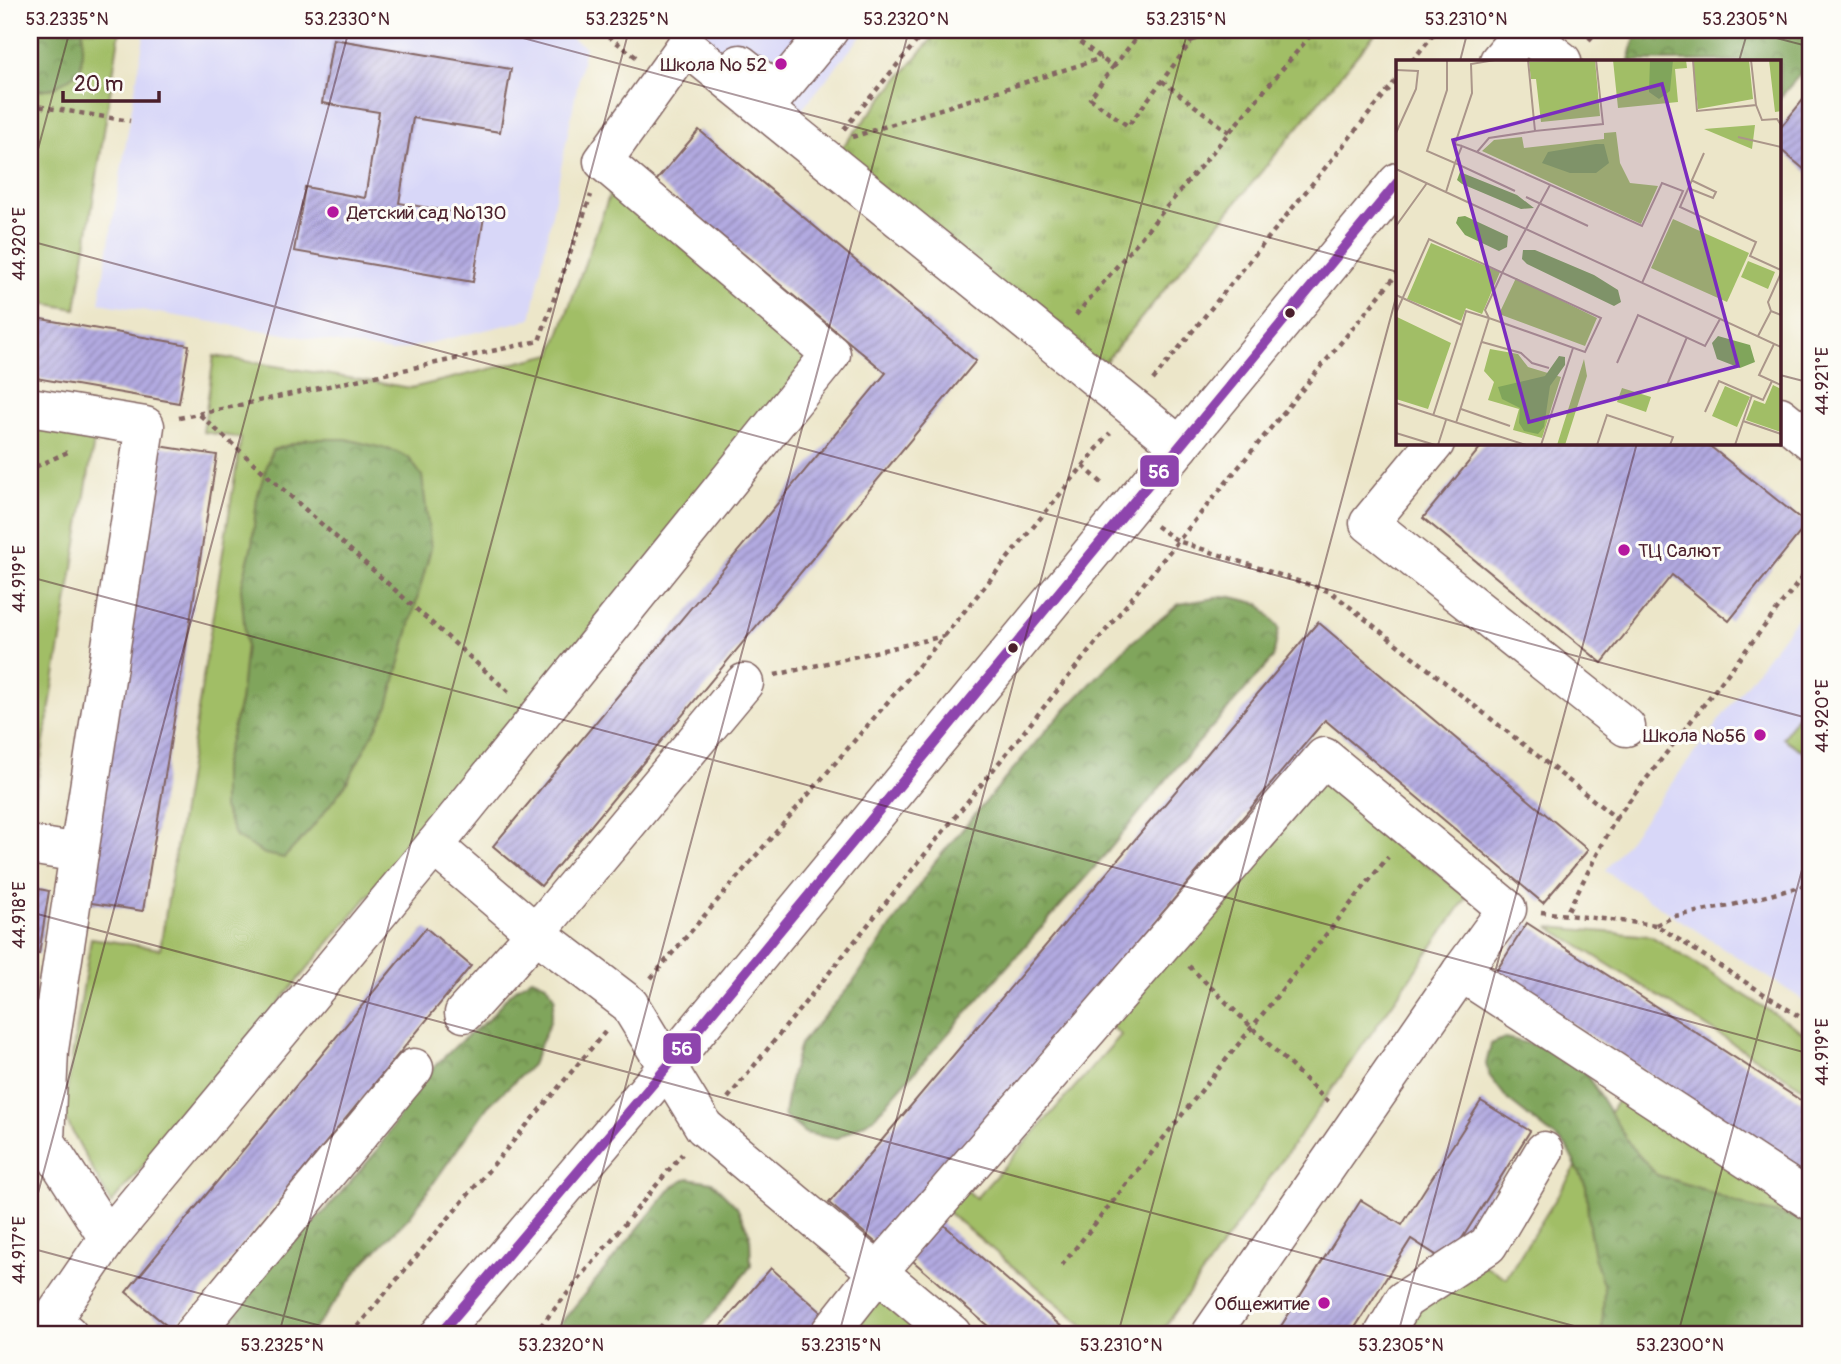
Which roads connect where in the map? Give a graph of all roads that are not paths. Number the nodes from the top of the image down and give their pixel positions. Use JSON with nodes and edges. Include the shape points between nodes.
{"nodes":[{"id":1,"x":697,"y":30,"type":"edge"},
{"id":2,"x":828,"y":30,"type":"edge"},
{"id":3,"x":1524,"y":31,"type":"edge"},
{"id":4,"x":1500,"y":60,"type":"edge"},
{"id":5,"x":1561,"y":60,"type":"edge"},
{"id":6,"x":769,"y":100,"type":"junction"},
{"id":7,"x":1396,"y":184,"type":"edge"},
{"id":8,"x":30,"y":407,"type":"edge"},
{"id":9,"x":1782,"y":418,"type":"edge"},
{"id":10,"x":1811,"y":441,"type":"edge"},
{"id":11,"x":1434,"y":444,"type":"edge"},
{"id":12,"x":1180,"y":446,"type":"junction"},
{"id":13,"x":744,"y":683,"type":"road end"},
{"id":14,"x":1626,"y":727,"type":"dead end"},
{"id":15,"x":30,"y":845,"type":"edge"},
{"id":16,"x":434,"y":846,"type":"junction"},
{"id":17,"x":79,"y":853,"type":"junction"},
{"id":18,"x":536,"y":933,"type":"junction"},
{"id":19,"x":1461,"y":972,"type":"junction"},
{"id":20,"x":464,"y":1013,"type":"dead end"},
{"id":21,"x":667,"y":1067,"type":"junction"},
{"id":22,"x":414,"y":1068,"type":"dead end"},
{"id":23,"x":1544,"y":1151,"type":"dead end"},
{"id":24,"x":1811,"y":1201,"type":"edge"},
{"id":25,"x":108,"y":1238,"type":"junction"},
{"id":26,"x":877,"y":1273,"type":"junction"},
{"id":27,"x":54,"y":1330,"type":"edge"},
{"id":28,"x":193,"y":1334,"type":"edge"},
{"id":29,"x":440,"y":1334,"type":"edge"},
{"id":30,"x":829,"y":1334,"type":"edge"},
{"id":31,"x":952,"y":1334,"type":"edge"},
{"id":32,"x":1211,"y":1334,"type":"edge"},
{"id":33,"x":1384,"y":1334,"type":"edge"}],
"edges":[{"from":1,"to":6,"type":"main road"},
{"from":2,"to":6,"type":"main road"},
{"from":3,"to":4,"type":"main road"},
{"from":3,"to":5,"type":"main road"},
{"from":6,"to":12,"type":"main road","via":[[1052,343]]},
{"from":6,"to":16,"type":"main road","via":[[686,46],[603,161],[831,354]]},
{"from":7,"to":12,"type":"main road"},
{"from":8,"to":17,"type":"main road","via":[[145,426]]},
{"from":9,"to":10,"type":"main road"},
{"from":11,"to":14,"type":"main road","via":[[1369,523]]},
{"from":12,"to":21,"type":"main road"},
{"from":13,"to":18,"type":"main road"},
{"from":15,"to":17,"type":"main road"},
{"from":16,"to":18,"type":"main road"},
{"from":16,"to":25,"type":"main road"},
{"from":17,"to":25,"type":"main road","via":[[49,1050],[45,1139]]},
{"from":18,"to":20,"type":"main road"},
{"from":18,"to":21,"type":"main road","via":[[629,1004]]},
{"from":19,"to":24,"type":"main road"},
{"from":19,"to":26,"type":"main road","via":[[1507,908],[1324,757]]},
{"from":19,"to":32,"type":"main road"},
{"from":21,"to":26,"type":"main road","via":[[704,1127]]},
{"from":21,"to":29,"type":"main road"},
{"from":22,"to":28,"type":"main road"},
{"from":23,"to":33,"type":"main road","via":[[1488,1245],[1404,1300]]},
{"from":25,"to":27,"type":"main road"},
{"from":26,"to":30,"type":"main road"},
{"from":26,"to":31,"type":"main road"}]}
